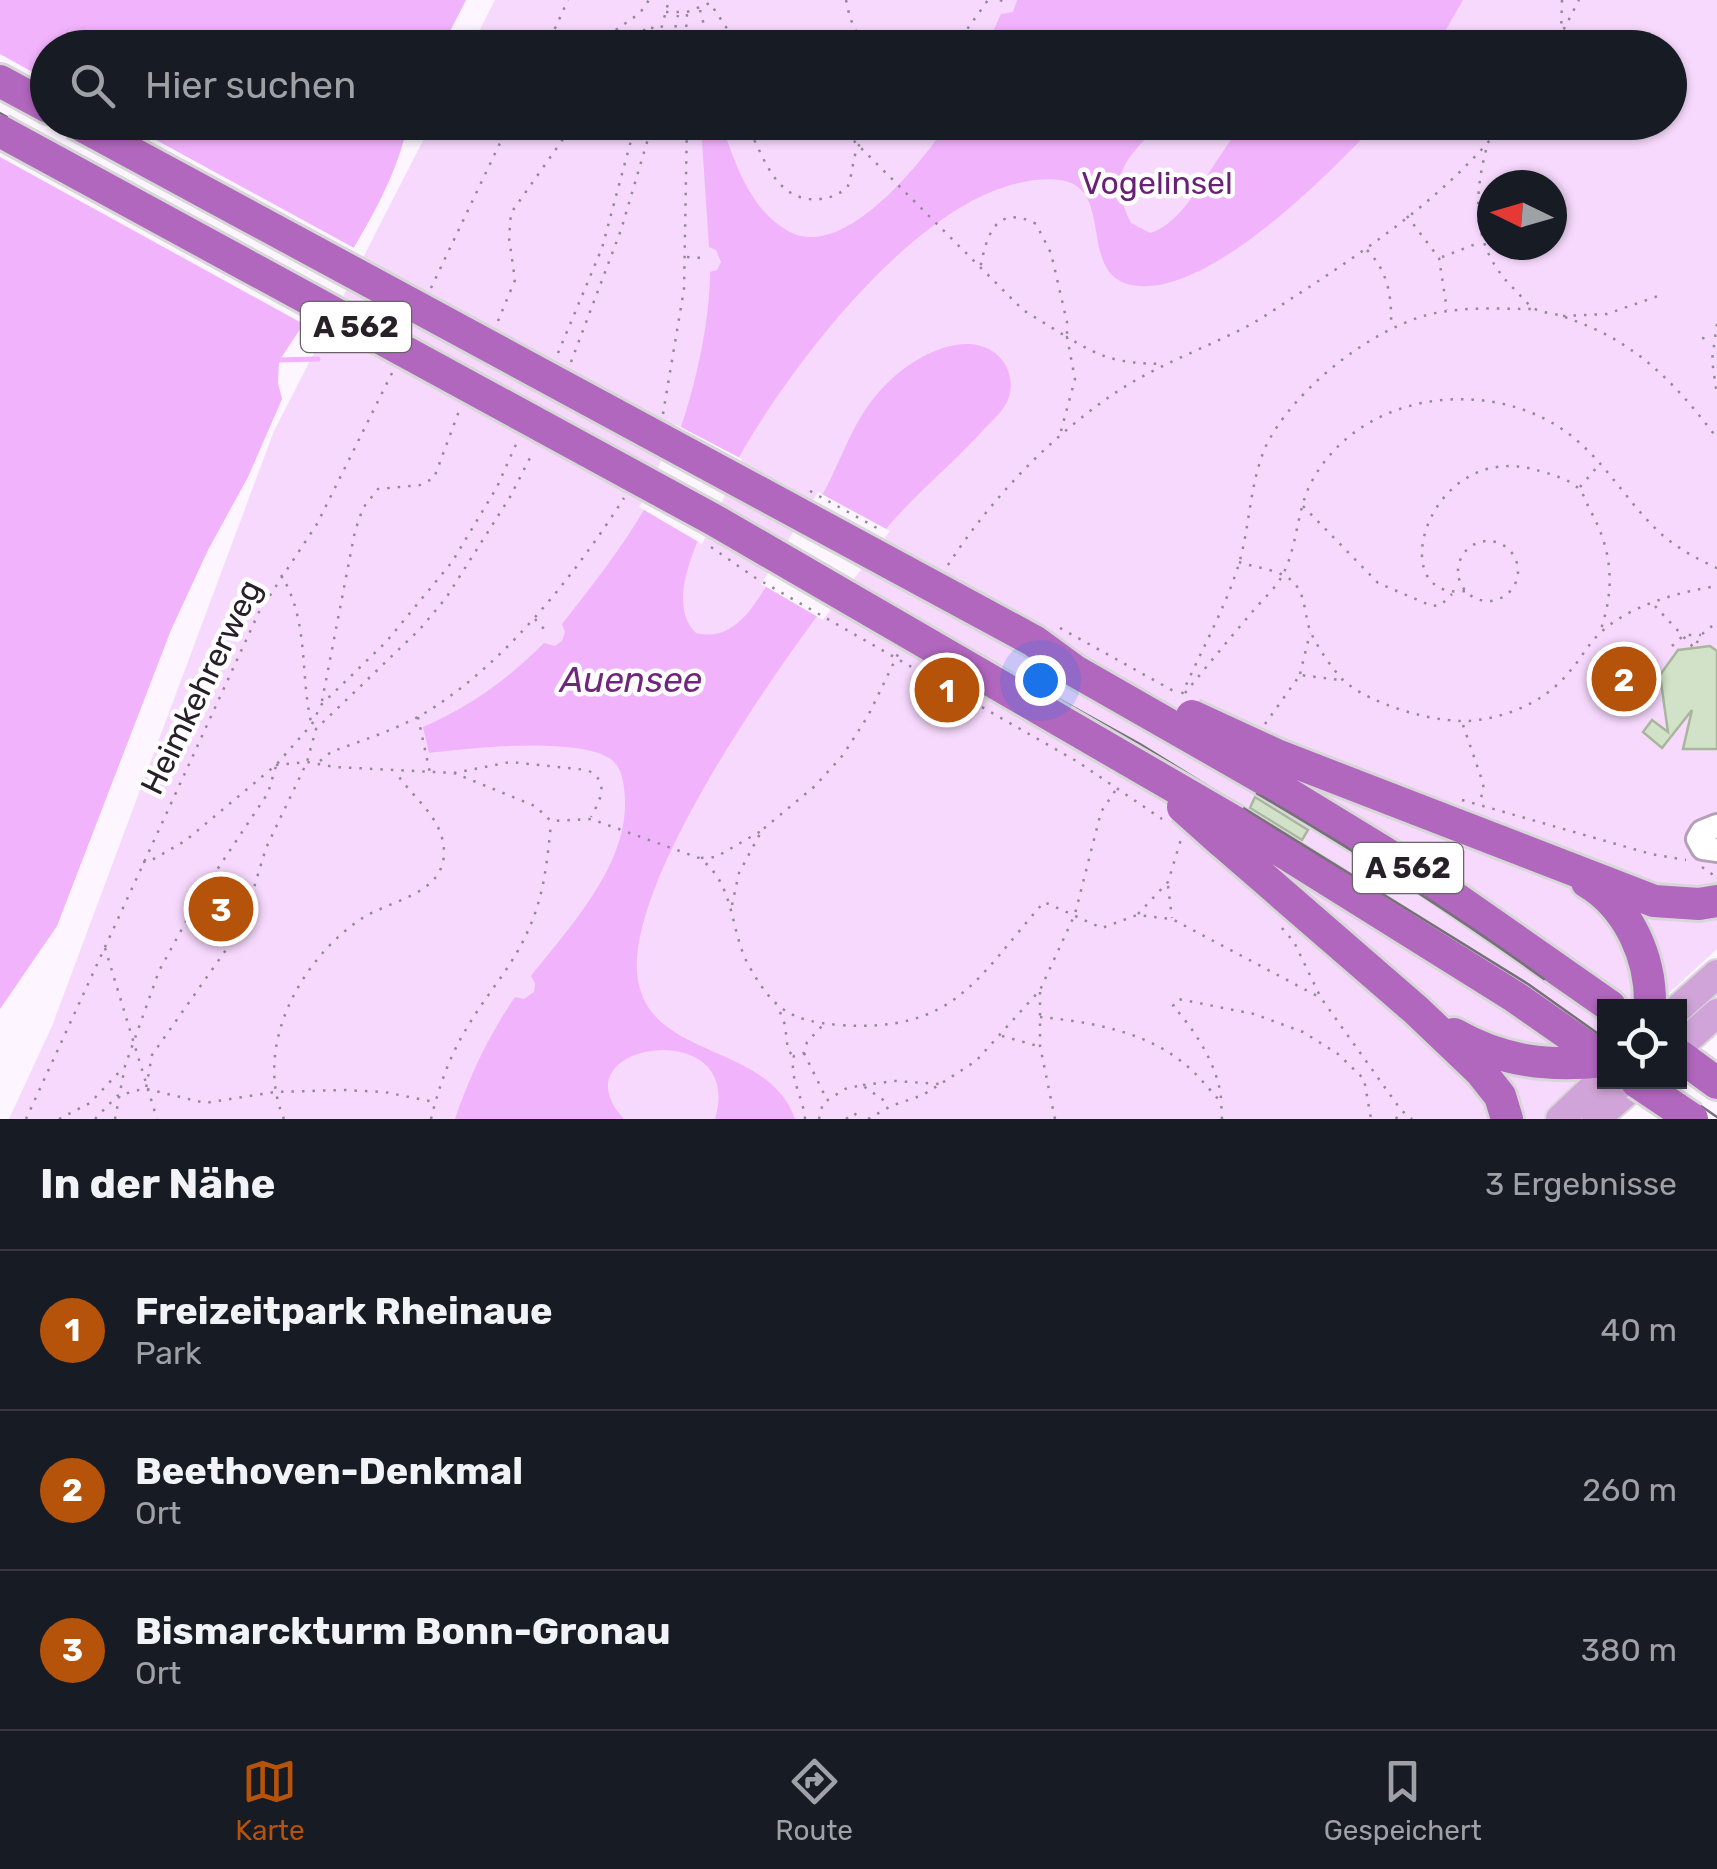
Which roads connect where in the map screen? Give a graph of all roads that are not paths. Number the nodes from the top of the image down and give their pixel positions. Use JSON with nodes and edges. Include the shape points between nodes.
{"nodes":[{"id":1,"x":0,"y":81,"type":"edge"},
{"id":2,"x":30,"y":98,"type":"edge"},
{"id":3,"x":0,"y":131,"type":"edge"},
{"id":4,"x":108,"y":140,"type":"edge"},
{"id":5,"x":1272,"y":768,"type":"junction"},
{"id":6,"x":1717,"y":826,"type":"edge"},
{"id":7,"x":1228,"y":832,"type":"junction"},
{"id":8,"x":1717,"y":850,"type":"edge"},
{"id":9,"x":1544,"y":856,"type":"junction"},
{"id":10,"x":1714,"y":887,"type":"edge"},
{"id":11,"x":1717,"y":974,"type":"edge"},
{"id":12,"x":1600,"y":999,"type":"edge"},
{"id":13,"x":1649,"y":999,"type":"edge"},
{"id":14,"x":1687,"y":1001,"type":"edge"},
{"id":15,"x":1416,"y":1010,"type":"junction"},
{"id":16,"x":1717,"y":1013,"type":"edge"},
{"id":17,"x":1687,"y":1040,"type":"edge"},
{"id":18,"x":1717,"y":1054,"type":"edge"},
{"id":19,"x":1597,"y":1055,"type":"edge"},
{"id":20,"x":1687,"y":1055,"type":"edge"},
{"id":21,"x":1687,"y":1060,"type":"edge"},
{"id":22,"x":1597,"y":1061,"type":"edge"},
{"id":23,"x":1597,"y":1083,"type":"edge"},
{"id":24,"x":1717,"y":1083,"type":"edge"},
{"id":25,"x":1630,"y":1089,"type":"edge"},
{"id":26,"x":1648,"y":1089,"type":"edge"},
{"id":27,"x":1649,"y":1089,"type":"edge"},
{"id":28,"x":1507,"y":1119,"type":"edge"},
{"id":29,"x":1560,"y":1119,"type":"edge"},
{"id":30,"x":1596,"y":1119,"type":"edge"},
{"id":31,"x":1654,"y":1119,"type":"edge"},
{"id":32,"x":1692,"y":1119,"type":"edge"}],
"edges":[{"from":1,"to":2,"type":"highway"},
{"from":3,"to":7,"type":"highway","number":"A 562","bridge":true,"via":[[714,520],[1161,782],[1194,820]]},
{"from":4,"to":5,"type":"highway","number":"A 562","bridge":true,"via":[[1034,641],[1084,658]]},
{"from":5,"to":9,"type":"highway"},
{"from":5,"to":12,"type":"highway","number":"A 562"},
{"from":6,"to":8,"type":"lane","via":[[1698,838],[1703,848]]},
{"from":7,"to":15,"type":"highway"},
{"from":7,"to":19,"type":"highway","number":"A 562","via":[[1515,998]]},
{"from":9,"to":10,"type":"highway","via":[[1654,900],[1688,904]]},
{"from":9,"to":13,"type":"highway","via":[[1597,888],[1621,914],[1646,964]]},
{"from":11,"to":14,"type":"main road"},
{"from":15,"to":22,"type":"highway","via":[[1482,1050],[1516,1061]]},
{"from":15,"to":28,"type":"highway","via":[[1481,1072],[1500,1096]]},
{"from":16,"to":17,"type":"main road"},
{"from":18,"to":20,"type":"highway"},
{"from":21,"to":24,"type":"highway"},
{"from":23,"to":29,"type":"main road"},
{"from":25,"to":30,"type":"main road"},
{"from":26,"to":32,"type":"highway","bridge":true},
{"from":27,"to":31,"type":"highway"}]}
